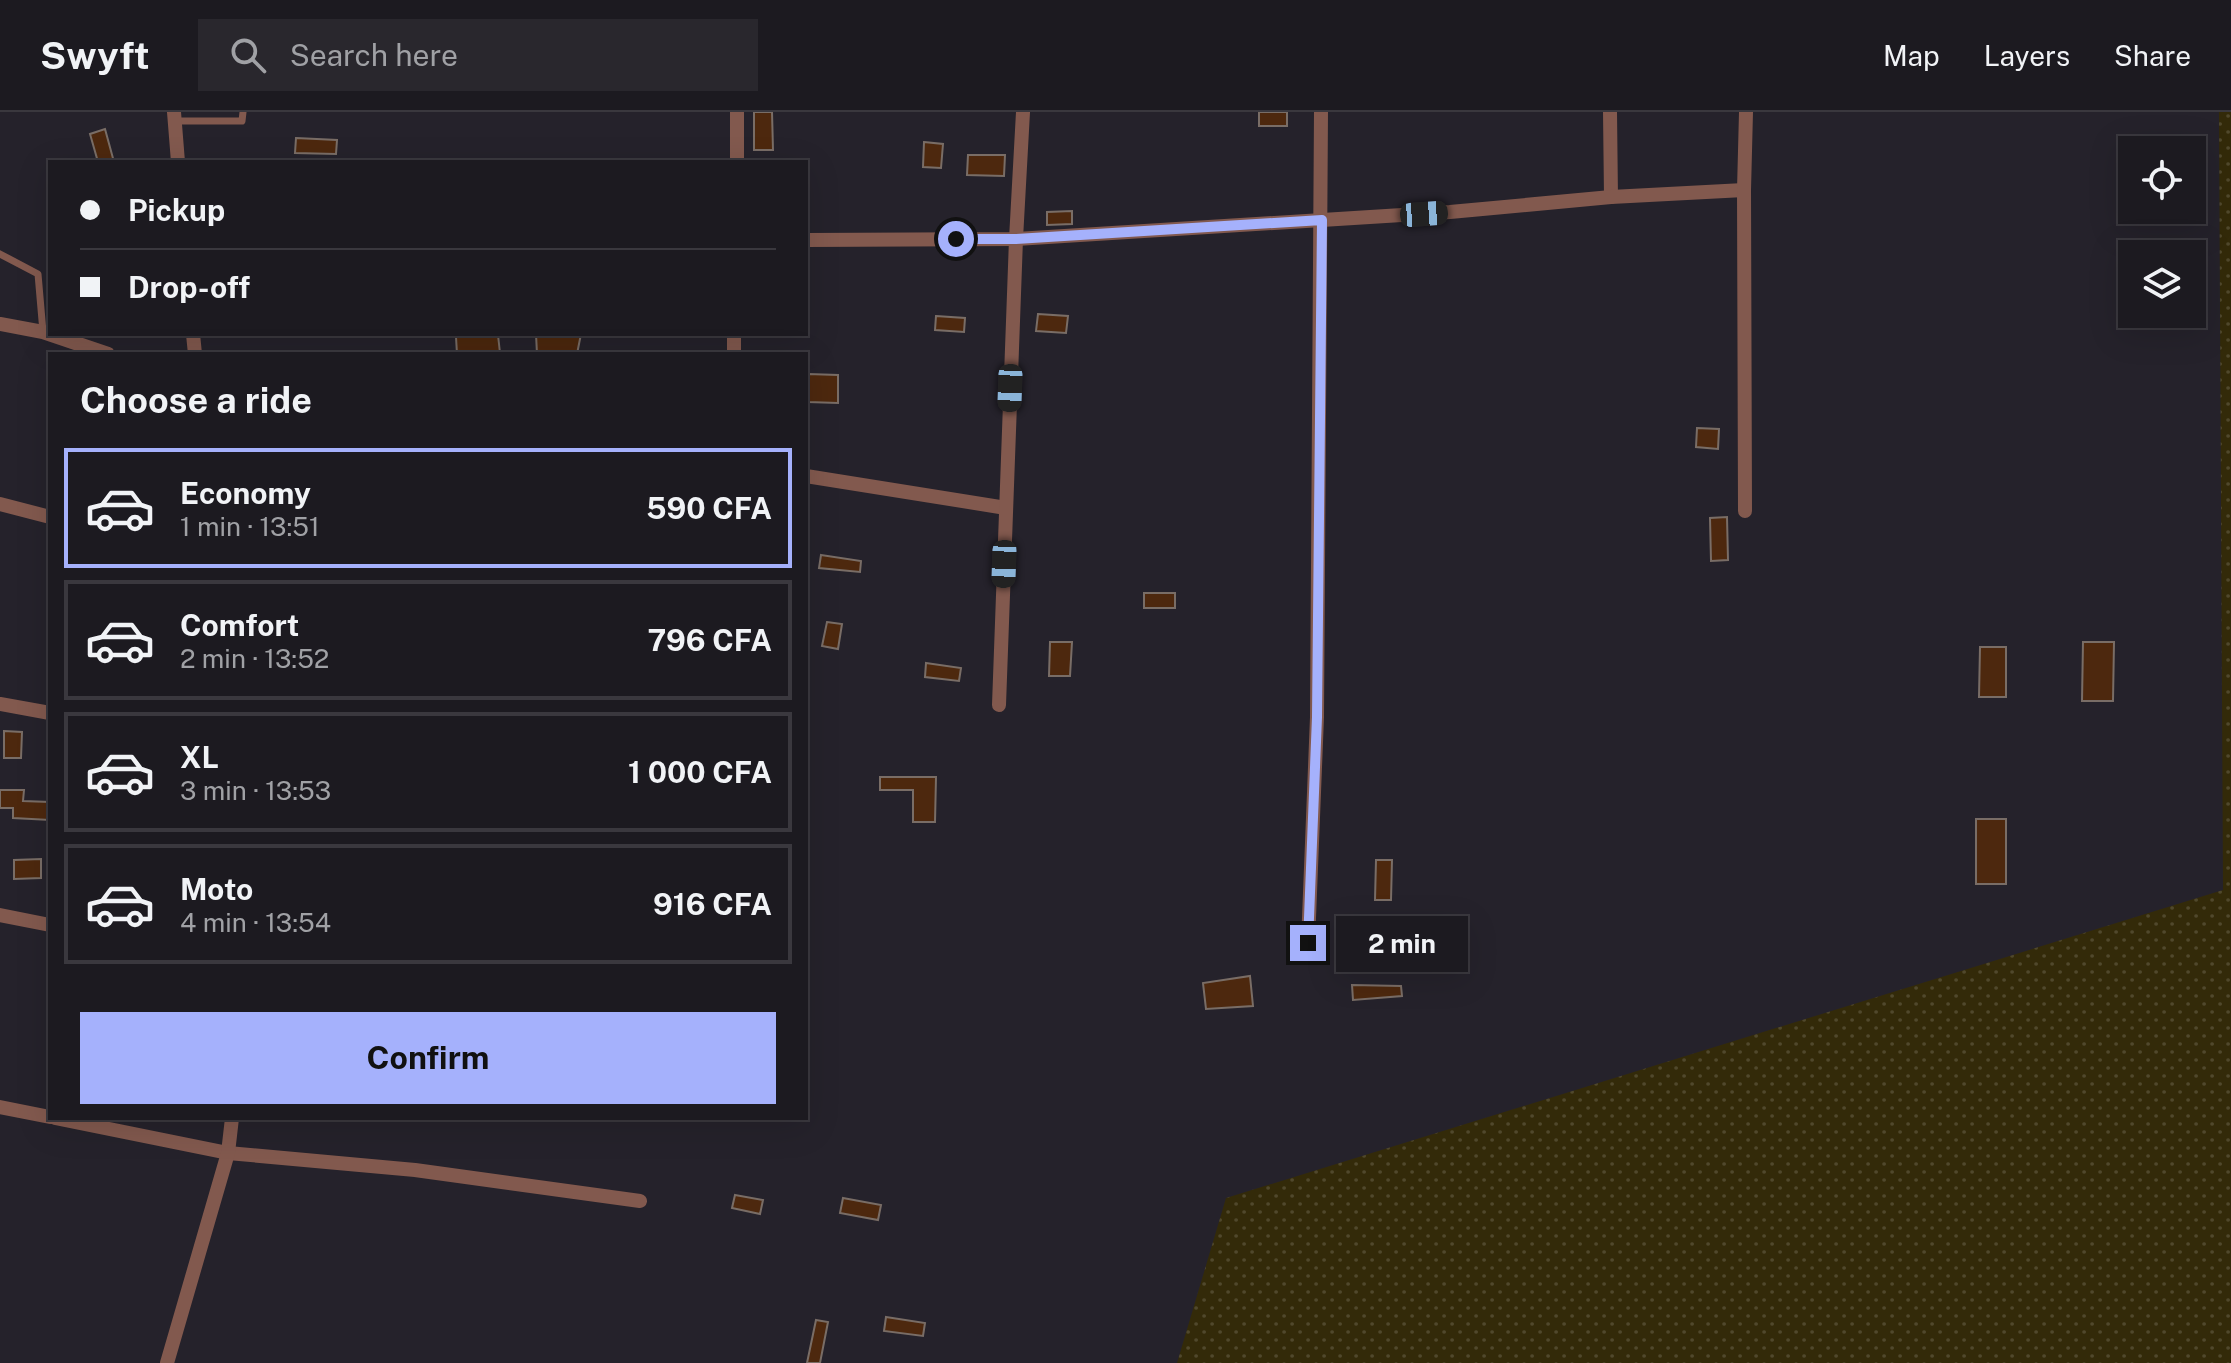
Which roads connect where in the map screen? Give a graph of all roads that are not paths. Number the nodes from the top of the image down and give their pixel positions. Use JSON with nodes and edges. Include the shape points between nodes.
{"nodes":[{"id":1,"x":243,"y":112,"type":"edge"},
{"id":2,"x":737,"y":112,"type":"edge"},
{"id":3,"x":1023,"y":112,"type":"edge"},
{"id":4,"x":1321,"y":112,"type":"edge"},
{"id":5,"x":1610,"y":112,"type":"edge"},
{"id":6,"x":1746,"y":112,"type":"edge"},
{"id":7,"x":174,"y":116,"type":"edge"},
{"id":8,"x":178,"y":160,"type":"edge"},
{"id":9,"x":737,"y":160,"type":"edge"},
{"id":10,"x":1744,"y":190,"type":"junction"},
{"id":11,"x":1611,"y":197,"type":"junction"},
{"id":12,"x":1322,"y":220,"type":"junction"},
{"id":13,"x":1016,"y":239,"type":"junction"},
{"id":14,"x":808,"y":240,"type":"edge"},
{"id":15,"x":0,"y":254,"type":"edge"},
{"id":16,"x":0,"y":324,"type":"edge"},
{"id":17,"x":43,"y":332,"type":"junction"},
{"id":18,"x":48,"y":334,"type":"edge"},
{"id":19,"x":55,"y":336,"type":"edge"},
{"id":20,"x":102,"y":352,"type":"edge"},
{"id":21,"x":808,"y":476,"type":"edge"},
{"id":22,"x":0,"y":504,"type":"edge"},
{"id":23,"x":1006,"y":508,"type":"junction"},
{"id":24,"x":1745,"y":511,"type":"dead end"},
{"id":25,"x":48,"y":516,"type":"edge"},
{"id":26,"x":0,"y":704,"type":"edge"},
{"id":27,"x":999,"y":705,"type":"dead end"},
{"id":28,"x":48,"y":713,"type":"edge"},
{"id":29,"x":0,"y":915,"type":"edge"},
{"id":30,"x":48,"y":925,"type":"edge"},
{"id":31,"x":1308,"y":943,"type":"dead end"},
{"id":32,"x":0,"y":1107,"type":"edge"},
{"id":33,"x":48,"y":1117,"type":"edge"},
{"id":34,"x":62,"y":1120,"type":"edge"},
{"id":35,"x":232,"y":1120,"type":"edge"},
{"id":36,"x":228,"y":1153,"type":"junction"},
{"id":37,"x":640,"y":1201,"type":"dead end"},
{"id":38,"x":167,"y":1363,"type":"edge"}],
"edges":[{"from":1,"to":7,"type":"lane","via":[[242,121]]},
{"from":2,"to":9,"type":"street"},
{"from":3,"to":13,"type":"street"},
{"from":4,"to":12,"type":"street"},
{"from":5,"to":11,"type":"street"},
{"from":6,"to":10,"type":"street"},
{"from":7,"to":8,"type":"street"},
{"from":10,"to":11,"type":"street"},
{"from":10,"to":24,"type":"street"},
{"from":11,"to":12,"type":"street"},
{"from":12,"to":13,"type":"street"},
{"from":12,"to":31,"type":"street","via":[[1317,717]]},
{"from":13,"to":14,"type":"street"},
{"from":13,"to":23,"type":"street"},
{"from":15,"to":17,"type":"lane","via":[[38,274]]},
{"from":16,"to":17,"type":"street"},
{"from":17,"to":18,"type":"street"},
{"from":19,"to":20,"type":"street"},
{"from":21,"to":23,"type":"street"},
{"from":22,"to":25,"type":"street"},
{"from":23,"to":27,"type":"street"},
{"from":26,"to":28,"type":"street"},
{"from":29,"to":30,"type":"street"},
{"from":32,"to":33,"type":"street"},
{"from":34,"to":36,"type":"street"},
{"from":35,"to":36,"type":"street"},
{"from":36,"to":37,"type":"street","via":[[415,1170]]},
{"from":36,"to":38,"type":"street"}]}
